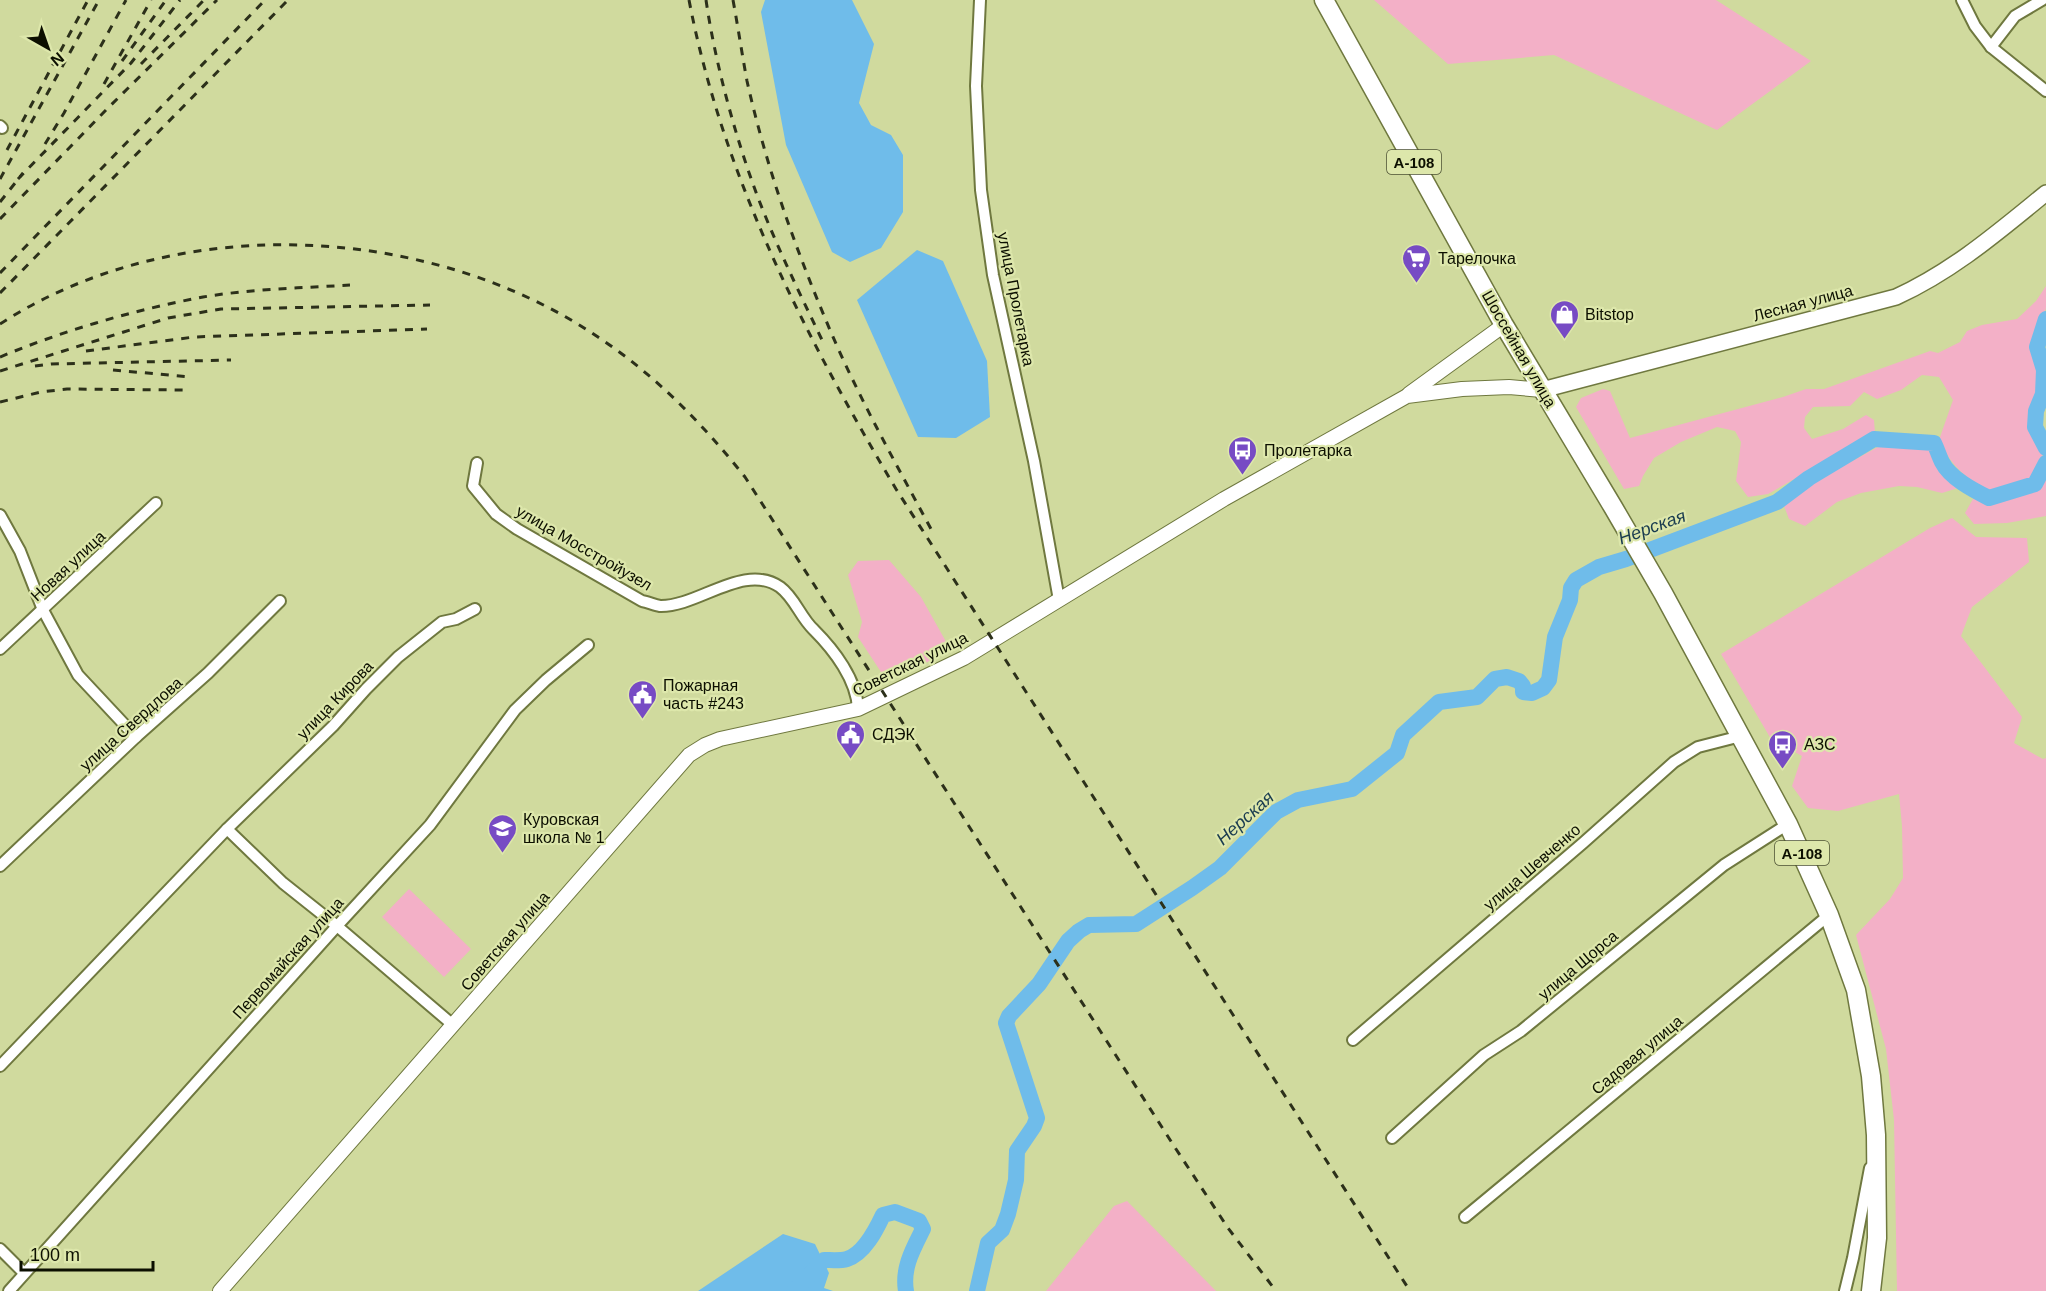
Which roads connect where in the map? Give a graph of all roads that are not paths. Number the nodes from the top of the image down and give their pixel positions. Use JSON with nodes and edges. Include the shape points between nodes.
{"nodes":[{"id":1,"x":980,"y":0,"type":"edge"},
{"id":2,"x":1324,"y":0,"type":"edge"},
{"id":3,"x":1962,"y":0,"type":"edge"},
{"id":4,"x":2042,"y":0,"type":"edge"},
{"id":5,"x":1991,"y":47,"type":"junction"},
{"id":6,"x":2046,"y":91,"type":"edge"},
{"id":7,"x":2046,"y":193,"type":"edge"},
{"id":8,"x":1504,"y":325,"type":"junction"},
{"id":9,"x":1542,"y":390,"type":"junction"},
{"id":10,"x":1407,"y":396,"type":"junction"},
{"id":11,"x":477,"y":463,"type":"dead end"},
{"id":12,"x":156,"y":503,"type":"dead end"},
{"id":13,"x":0,"y":515,"type":"edge"},
{"id":14,"x":1059,"y":600,"type":"junction"},
{"id":15,"x":280,"y":601,"type":"dead end"},
{"id":16,"x":475,"y":609,"type":"dead end"},
{"id":17,"x":43,"y":610,"type":"junction"},
{"id":18,"x":588,"y":645,"type":"dead end"},
{"id":19,"x":0,"y":649,"type":"edge"},
{"id":20,"x":858,"y":709,"type":"junction"},
{"id":21,"x":1741,"y":736,"type":"junction"},
{"id":22,"x":136,"y":737,"type":"junction"},
{"id":23,"x":1788,"y":824,"type":"junction"},
{"id":24,"x":227,"y":829,"type":"junction"},
{"id":25,"x":0,"y":866,"type":"edge"},
{"id":26,"x":1829,"y":915,"type":"junction"},
{"id":27,"x":337,"y":926,"type":"junction"},
{"id":28,"x":453,"y":1025,"type":"junction"},
{"id":29,"x":1353,"y":1040,"type":"dead end"},
{"id":30,"x":0,"y":1066,"type":"edge"},
{"id":31,"x":1876,"y":1135,"type":"junction"},
{"id":32,"x":1392,"y":1138,"type":"dead end"},
{"id":33,"x":1466,"y":1217,"type":"dead end"},
{"id":34,"x":0,"y":1250,"type":"edge"},
{"id":35,"x":24,"y":1273,"type":"junction"},
{"id":36,"x":9,"y":1291,"type":"edge"},
{"id":37,"x":220,"y":1291,"type":"edge"},
{"id":38,"x":1845,"y":1291,"type":"edge"},
{"id":39,"x":1871,"y":1291,"type":"edge"}],
"edges":[{"from":1,"to":14,"type":"street","name":"улица Пролетарка","via":[[976,86],[981,190],[993,275],[1035,460]]},
{"from":2,"to":8,"type":"highway","name":"Шоссейная улица","number":"А-108"},
{"from":3,"to":5,"type":"street"},
{"from":4,"to":5,"type":"street","via":[[2015,16]]},
{"from":5,"to":6,"type":"street"},
{"from":7,"to":9,"type":"main road","name":"Лесная улица","via":[[1964,258],[1896,297]]},
{"from":8,"to":9,"type":"highway","name":"Шоссейная улица","number":"А-108"},
{"from":8,"to":10,"type":"street"},
{"from":9,"to":10,"type":"street","name":"Советская улица","via":[[1462,388]]},
{"from":9,"to":21,"type":"highway","name":"Шоссейная улица","number":"А-108","via":[[1663,593]]},
{"from":10,"to":14,"type":"street","name":"Советская улица","via":[[1224,499]]},
{"from":11,"to":20,"type":"street","name":"улица Мосстройузел","via":[[473,486],[496,514],[642,601],[659,606],[677,604],[747,580],[778,586],[837,658],[852,683]]},
{"from":12,"to":17,"type":"street","name":"Новая улица"},
{"from":13,"to":17,"type":"street","via":[[20,551]]},
{"from":14,"to":20,"type":"street","name":"Советская улица","via":[[964,658]]},
{"from":15,"to":22,"type":"street","name":"улица Свердлова","via":[[208,674]]},
{"from":16,"to":24,"type":"street","name":"улица Кирова","via":[[442,622],[398,657]]},
{"from":17,"to":19,"type":"street","name":"Новая улица"},
{"from":17,"to":22,"type":"street","via":[[78,675]]},
{"from":18,"to":27,"type":"street","name":"Первомайская улица","via":[[515,710],[430,825]]},
{"from":20,"to":28,"type":"street","name":"Советская улица","via":[[736,735],[689,755]]},
{"from":21,"to":23,"type":"highway","number":"А-108"},
{"from":21,"to":29,"type":"street","name":"улица Шевченко","via":[[1698,747],[1674,762]]},
{"from":22,"to":25,"type":"street","name":"улица Свердлова"},
{"from":23,"to":26,"type":"highway","number":"А-108"},
{"from":23,"to":32,"type":"street","name":"улица Щорса","via":[[1724,865],[1521,1031],[1484,1055]]},
{"from":24,"to":27,"type":"street","via":[[283,883]]},
{"from":24,"to":30,"type":"street","name":"улица Кирова"},
{"from":26,"to":31,"type":"highway","number":"А-108","via":[[1856,990],[1871,1076]]},
{"from":26,"to":33,"type":"street","name":"Садовая улица"},
{"from":27,"to":28,"type":"street"},
{"from":27,"to":35,"type":"street","name":"Первомайская улица"},
{"from":28,"to":37,"type":"street","name":"Советская улица"},
{"from":31,"to":38,"type":"street"},
{"from":31,"to":39,"type":"highway","number":"А-108","via":[[1877,1238]]},
{"from":34,"to":35,"type":"street"},
{"from":35,"to":36,"type":"street","name":"Первомайская улица"}]}
